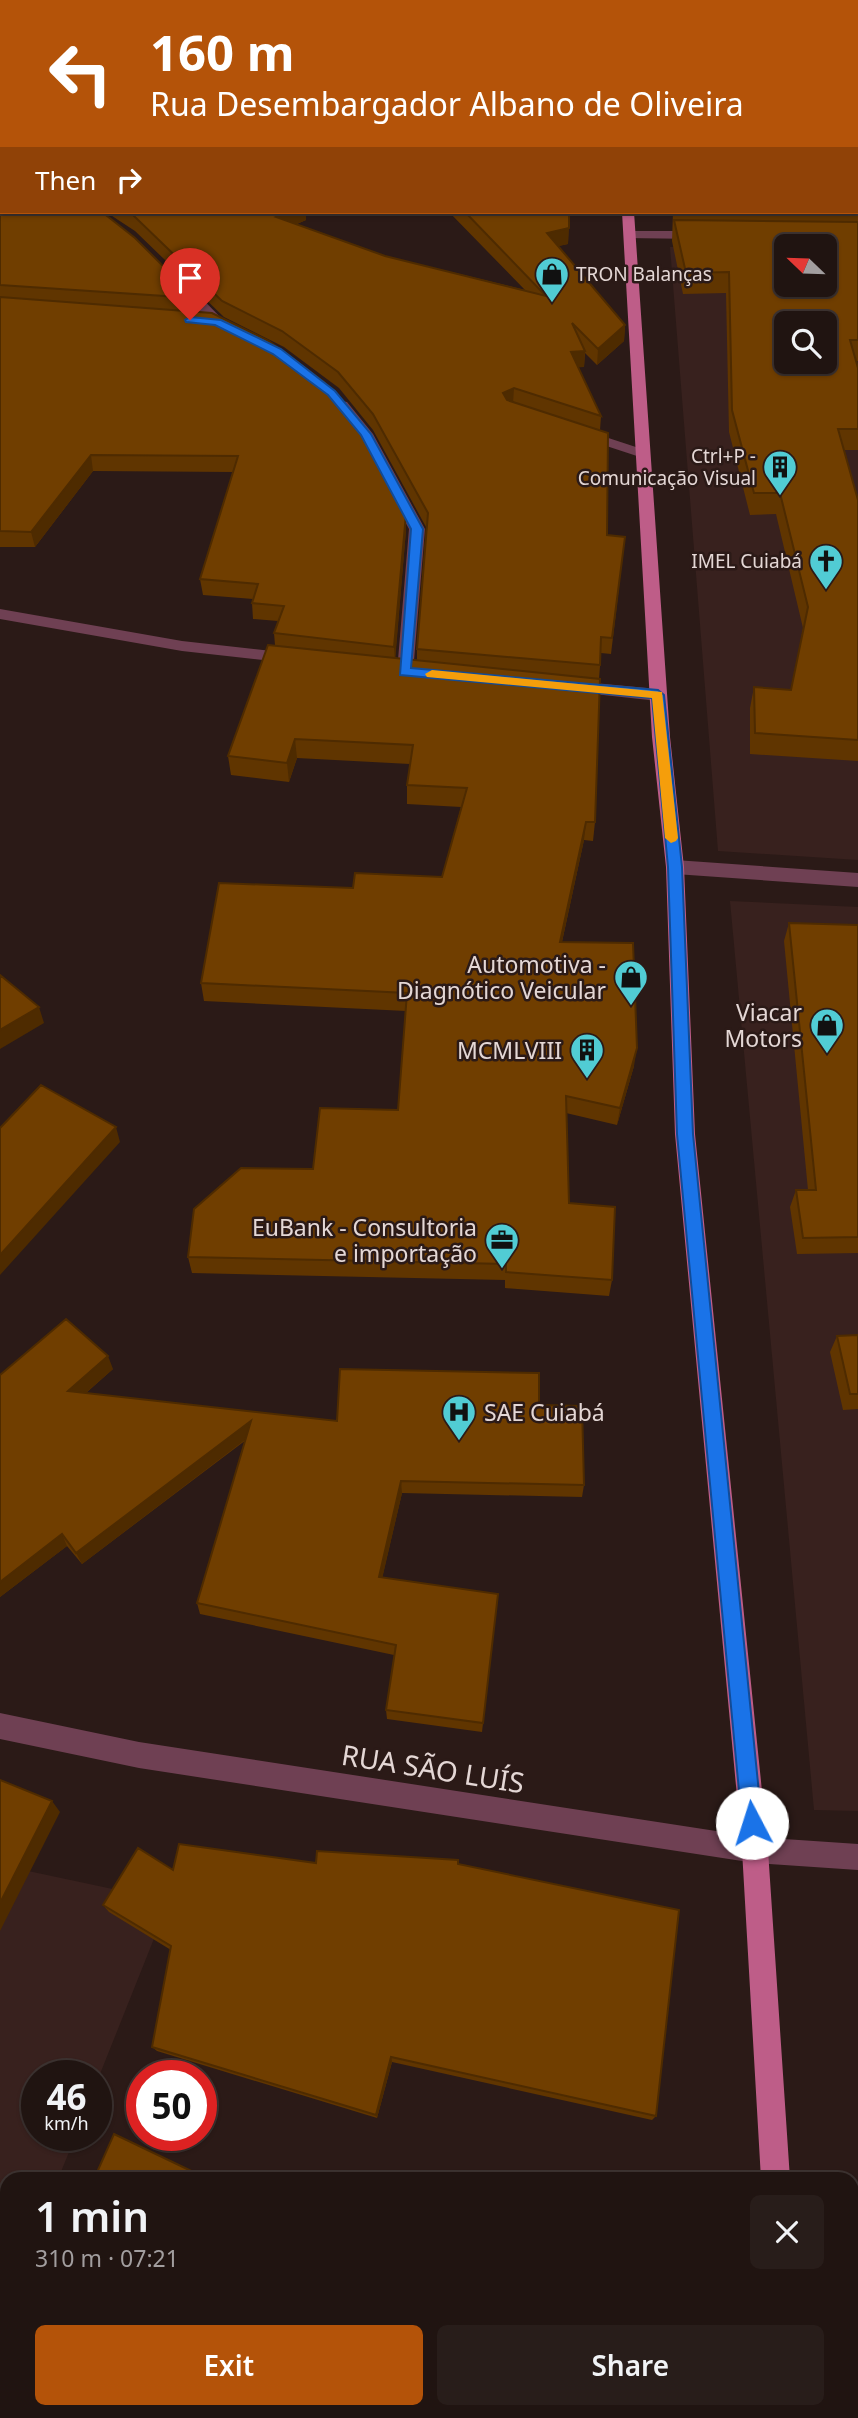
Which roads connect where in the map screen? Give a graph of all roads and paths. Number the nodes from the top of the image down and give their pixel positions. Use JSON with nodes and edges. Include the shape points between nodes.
{"nodes":[{"id":1,"x":628,"y":214,"type":"edge"},
{"id":2,"x":629,"y":235,"type":"junction"},
{"id":3,"x":710,"y":235,"type":"edge"},
{"id":4,"x":163,"y":268,"type":"edge"},
{"id":5,"x":190,"y":320,"type":"edge"},
{"id":6,"x":332,"y":393,"type":"edge"},
{"id":7,"x":565,"y":428,"type":"edge"},
{"id":8,"x":643,"y":454,"type":"junction"},
{"id":9,"x":0,"y":614,"type":"edge"},
{"id":10,"x":307,"y":660,"type":"edge"},
{"id":11,"x":404,"y":672,"type":"edge"},
{"id":12,"x":551,"y":685,"type":"edge"},
{"id":13,"x":658,"y":695,"type":"junction"},
{"id":14,"x":675,"y":867,"type":"junction"},
{"id":15,"x":858,"y":880,"type":"edge"},
{"id":16,"x":0,"y":1726,"type":"edge"},
{"id":17,"x":755,"y":1850,"type":"junction"},
{"id":18,"x":858,"y":1857,"type":"edge"},
{"id":19,"x":776,"y":2172,"type":"edge"}],
"edges":[{"from":1,"to":2,"type":"main road"},
{"from":2,"to":3,"type":"street"},
{"from":2,"to":8,"type":"main road"},
{"from":4,"to":5,"type":"street","via":[[223,325]]},
{"from":6,"to":11,"type":"street","via":[[366,434],[417,529]]},
{"from":7,"to":8,"type":"street"},
{"from":8,"to":13,"type":"main road"},
{"from":9,"to":10,"type":"street","via":[[182,646]]},
{"from":12,"to":13,"type":"street"},
{"from":13,"to":14,"type":"main road"},
{"from":14,"to":15,"type":"street"},
{"from":14,"to":17,"type":"main road","via":[[685,1134]]},
{"from":16,"to":17,"type":"street","name":"RUA SÃO LUÍS","via":[[139,1755]]},
{"from":17,"to":18,"type":"street","name":"RUA SÃO LUÍS"},
{"from":17,"to":19,"type":"main road"}]}
